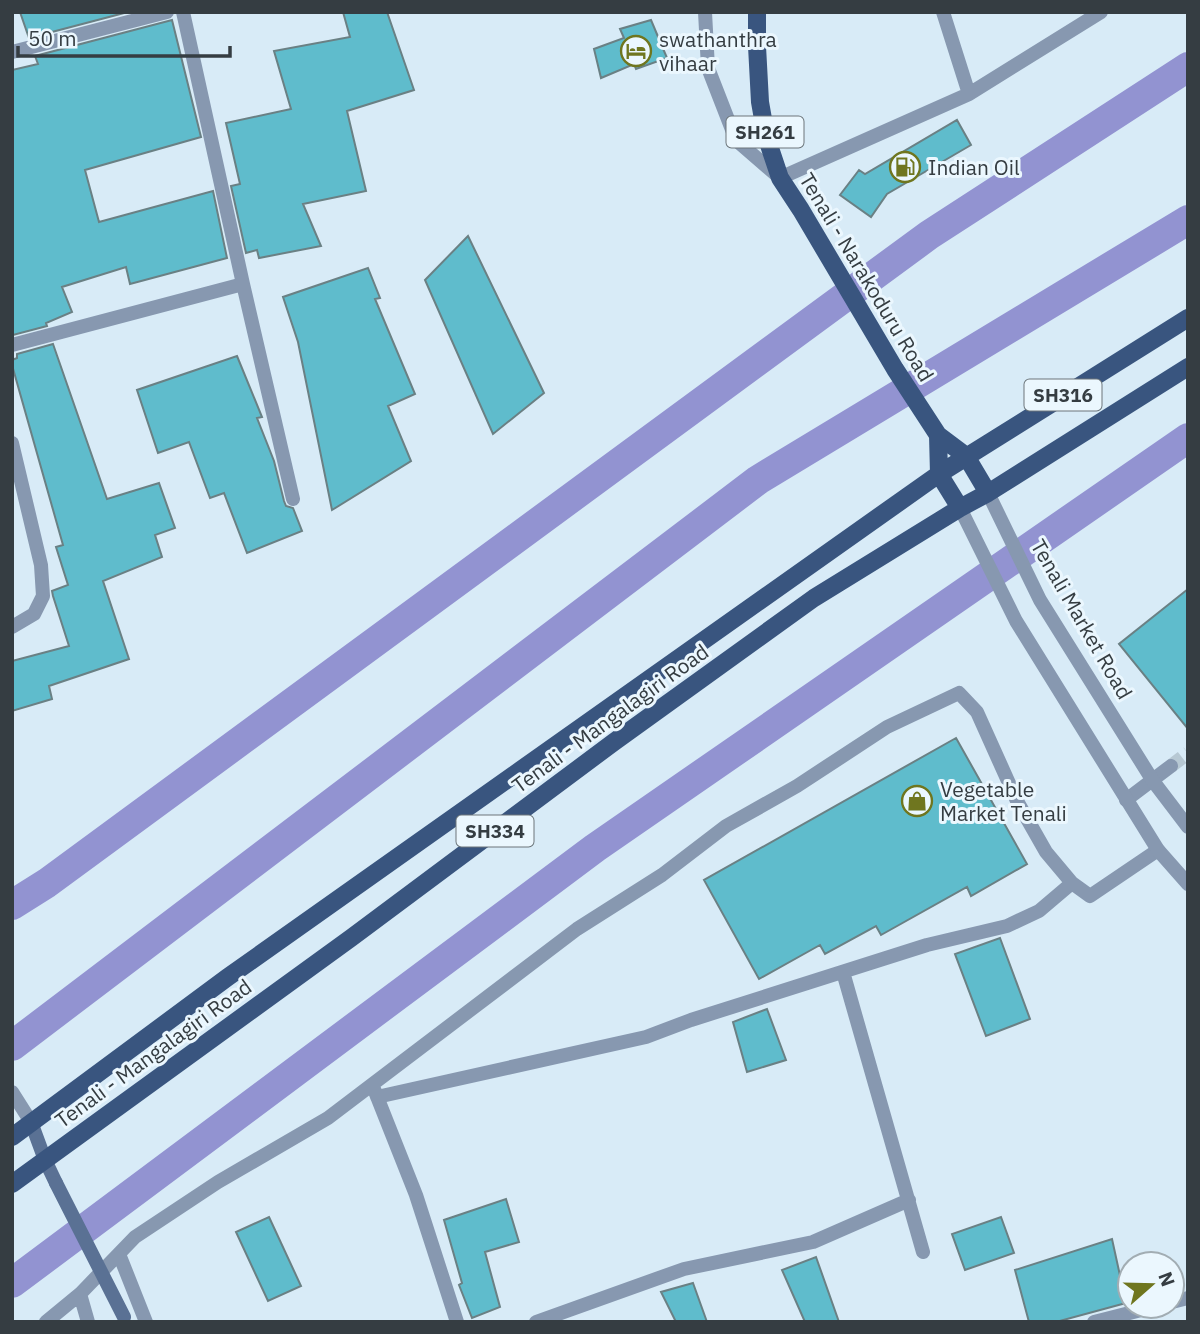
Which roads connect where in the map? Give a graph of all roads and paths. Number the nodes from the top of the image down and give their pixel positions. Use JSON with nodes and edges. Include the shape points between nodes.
{"nodes":[{"id":1,"x":167,"y":12,"type":"edge"},
{"id":2,"x":183,"y":12,"type":"edge"},
{"id":3,"x":705,"y":12,"type":"edge"},
{"id":4,"x":757,"y":12,"type":"edge"},
{"id":5,"x":943,"y":12,"type":"edge"},
{"id":6,"x":1101,"y":12,"type":"edge"},
{"id":7,"x":12,"y":52,"type":"edge"},
{"id":8,"x":969,"y":94,"type":"junction"},
{"id":9,"x":780,"y":178,"type":"junction"},
{"id":10,"x":243,"y":284,"type":"junction"},
{"id":11,"x":1188,"y":318,"type":"edge"},
{"id":12,"x":12,"y":345,"type":"edge"},
{"id":13,"x":1188,"y":367,"type":"edge"},
{"id":14,"x":938,"y":435,"type":"junction"},
{"id":15,"x":12,"y":443,"type":"edge"},
{"id":16,"x":966,"y":456,"type":"junction"},
{"id":17,"x":939,"y":474,"type":"junction"},
{"id":18,"x":988,"y":493,"type":"junction"},
{"id":19,"x":293,"y":499,"type":"dead end"},
{"id":20,"x":960,"y":508,"type":"junction"},
{"id":21,"x":730,"y":621,"type":"junction"},
{"id":22,"x":12,"y":627,"type":"edge"},
{"id":23,"x":748,"y":645,"type":"junction"},
{"id":24,"x":1171,"y":766,"type":"tunnel mouth"},
{"id":25,"x":1153,"y":781,"type":"junction"},
{"id":26,"x":1126,"y":800,"type":"junction"},
{"id":27,"x":1188,"y":827,"type":"edge"},
{"id":28,"x":1158,"y":850,"type":"junction"},
{"id":29,"x":1072,"y":883,"type":"junction"},
{"id":30,"x":1188,"y":884,"type":"edge"},
{"id":31,"x":843,"y":972,"type":"junction"},
{"id":32,"x":375,"y":1091,"type":"junction"},
{"id":33,"x":13,"y":1093,"type":"edge"},
{"id":34,"x":31,"y":1122,"type":"junction"},
{"id":35,"x":12,"y":1137,"type":"edge"},
{"id":36,"x":45,"y":1160,"type":"junction"},
{"id":37,"x":12,"y":1184,"type":"edge"},
{"id":38,"x":908,"y":1200,"type":"junction"},
{"id":39,"x":923,"y":1252,"type":"dead end"},
{"id":40,"x":119,"y":1254,"type":"junction"},
{"id":41,"x":80,"y":1294,"type":"junction"},
{"id":42,"x":1116,"y":1316,"type":"edge"},
{"id":43,"x":124,"y":1319,"type":"edge"},
{"id":44,"x":46,"y":1322,"type":"edge"},
{"id":45,"x":88,"y":1322,"type":"edge"},
{"id":46,"x":146,"y":1322,"type":"edge"},
{"id":47,"x":457,"y":1322,"type":"edge"},
{"id":48,"x":536,"y":1322,"type":"edge"},
{"id":49,"x":1094,"y":1322,"type":"edge"}],
"edges":[{"from":1,"to":7,"type":"street"},
{"from":2,"to":10,"type":"street"},
{"from":3,"to":9,"type":"street","via":[[708,68],[736,140]]},
{"from":4,"to":9,"type":"main road","name":"Tenali - Narakoduru Road","number":"SH261","via":[[760,102]]},
{"from":5,"to":8,"type":"street"},
{"from":6,"to":8,"type":"street"},
{"from":8,"to":9,"type":"street"},
{"from":9,"to":14,"type":"main road","name":"Tenali - Narakoduru Road","number":"SH261"},
{"from":10,"to":12,"type":"street"},
{"from":10,"to":19,"type":"street"},
{"from":11,"to":16,"type":"main road","number":"SH316"},
{"from":13,"to":18,"type":"main road","name":"Tenali - Mangalagiri Road","number":"SH316"},
{"from":14,"to":16,"type":"main road","name":"Tenali Market Road"},
{"from":14,"to":17,"type":"main road"},
{"from":15,"to":22,"type":"street","via":[[41,565],[43,596],[34,614]]},
{"from":16,"to":17,"type":"main road","number":"SH316"},
{"from":16,"to":18,"type":"main road","name":"Tenali Market Road"},
{"from":17,"to":20,"type":"main road"},
{"from":17,"to":21,"type":"main road","number":"SH334"},
{"from":18,"to":20,"type":"main road","name":"Tenali - Mangalagiri Road","number":"SH334"},
{"from":18,"to":25,"type":"street","name":"Tenali Market Road","via":[[1040,600]]},
{"from":20,"to":23,"type":"main road","name":"Tenali - Mangalagiri Road","number":"SH334","via":[[814,598]]},
{"from":20,"to":26,"type":"street","via":[[1016,621]]},
{"from":21,"to":23,"type":"main road"},
{"from":21,"to":34,"type":"main road","number":"SH334"},
{"from":23,"to":36,"type":"main road","name":"Tenali - Mangalagiri Road","number":"SH334"},
{"from":24,"to":25,"type":"street"},
{"from":25,"to":26,"type":"street"},
{"from":25,"to":27,"type":"street","name":"Tenali Market Road"},
{"from":26,"to":28,"type":"street"},
{"from":28,"to":29,"type":"street","via":[[1090,896]]},
{"from":28,"to":30,"type":"street"},
{"from":29,"to":31,"type":"street","via":[[1039,911],[1007,926]]},
{"from":29,"to":32,"type":"street","via":[[1046,852],[1017,802],[977,712],[959,693],[887,727],[726,826],[662,875],[578,929]]},
{"from":31,"to":32,"type":"street","via":[[646,1037]]},
{"from":31,"to":38,"type":"street"},
{"from":32,"to":40,"type":"street","via":[[218,1182],[135,1237]]},
{"from":32,"to":47,"type":"street","via":[[416,1195]]},
{"from":33,"to":34,"type":"street"},
{"from":34,"to":35,"type":"main road","number":"SH334"},
{"from":34,"to":36,"type":"main road"},
{"from":36,"to":37,"type":"main road","name":"Tenali - Mangalagiri Road","number":"SH334"},
{"from":36,"to":43,"type":"main road","bridge":true},
{"from":38,"to":39,"type":"street"},
{"from":38,"to":48,"type":"street","via":[[813,1242],[684,1269]]},
{"from":40,"to":41,"type":"street"},
{"from":40,"to":46,"type":"street"},
{"from":41,"to":44,"type":"street"},
{"from":41,"to":45,"type":"street"},
{"from":42,"to":49,"type":"street"}]}
